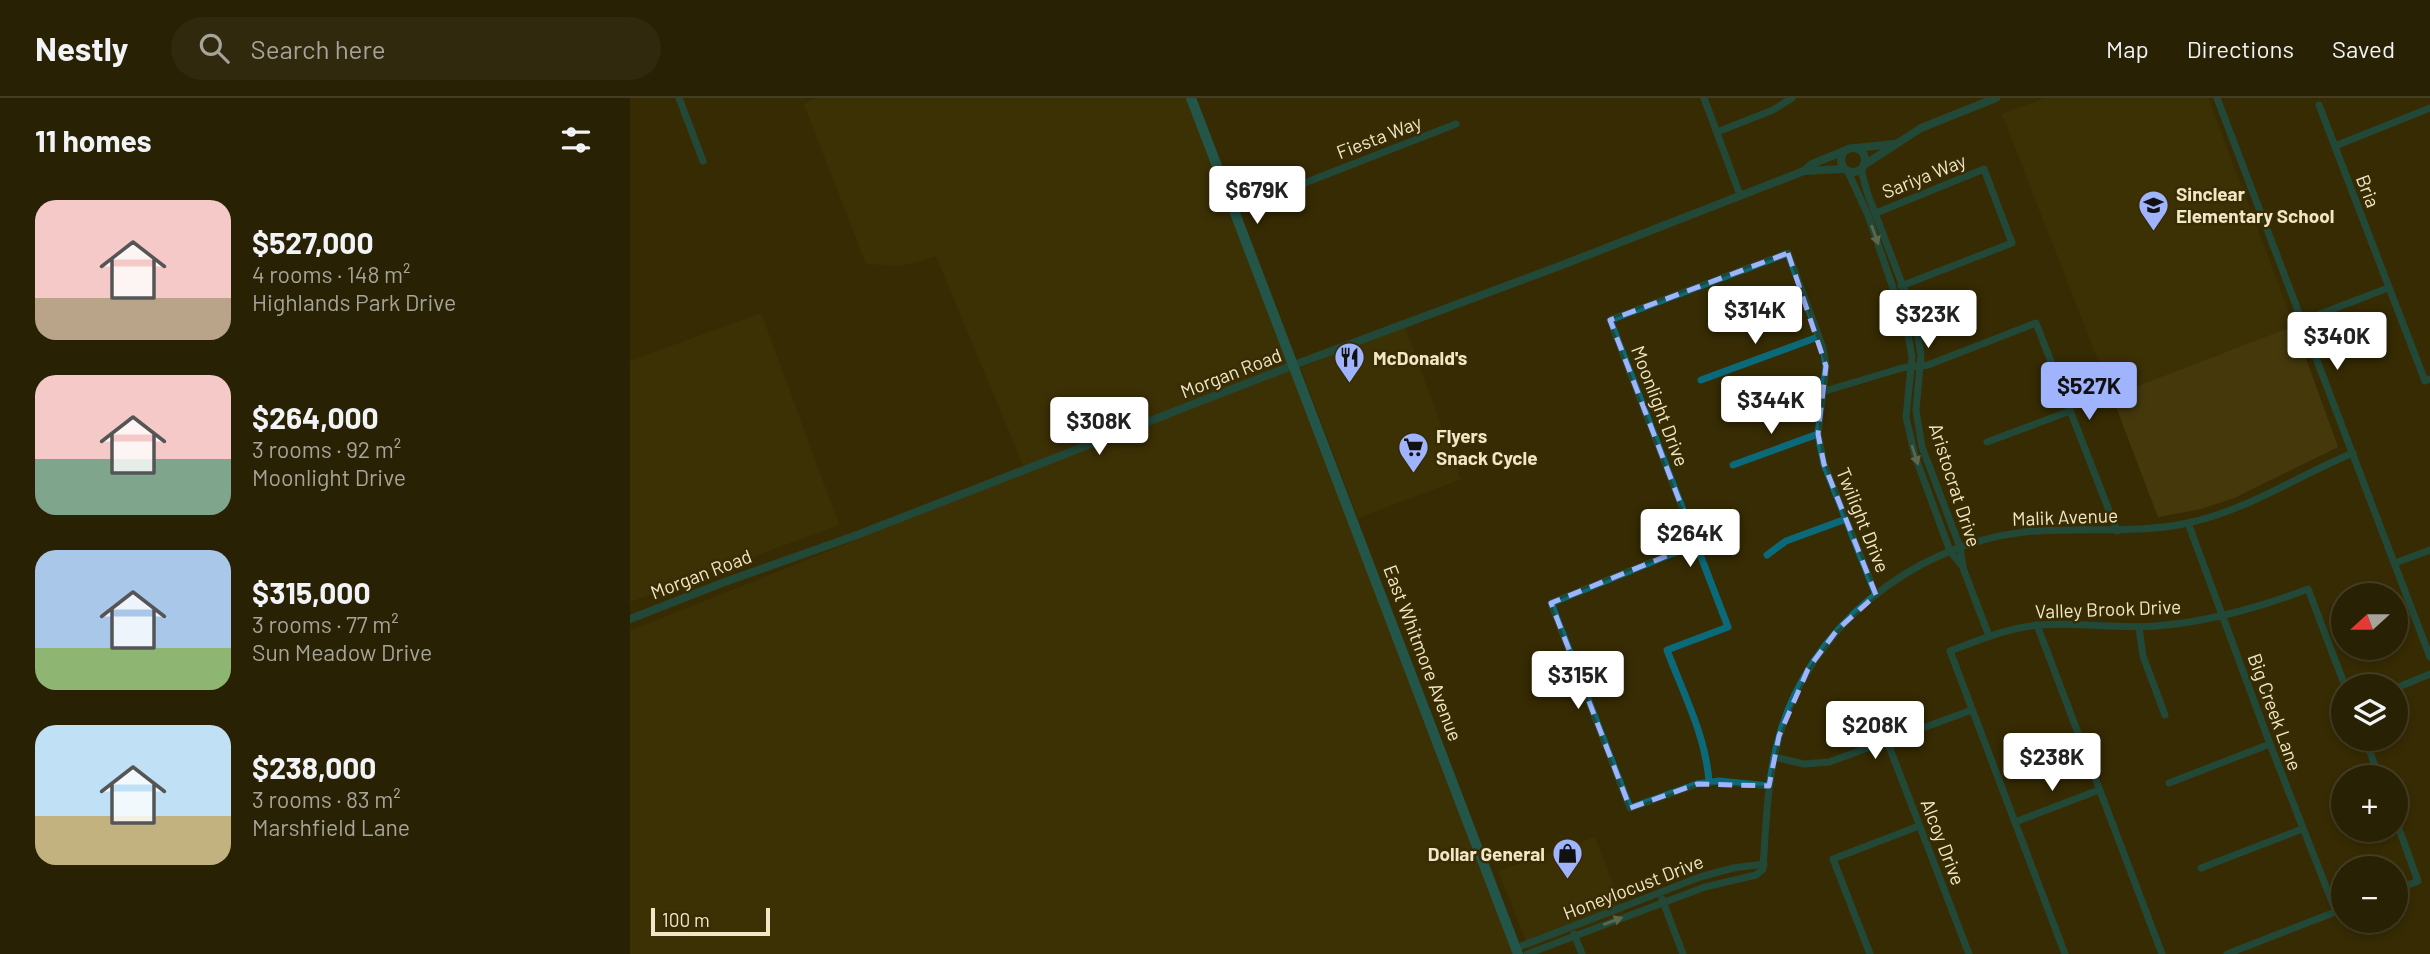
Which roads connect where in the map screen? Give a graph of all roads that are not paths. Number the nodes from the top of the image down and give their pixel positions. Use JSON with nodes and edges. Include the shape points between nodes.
{"nodes":[{"id":1,"x":679,"y":98,"type":"edge"},
{"id":2,"x":1191,"y":98,"type":"edge"},
{"id":3,"x":1704,"y":98,"type":"edge"},
{"id":4,"x":1793,"y":98,"type":"edge"},
{"id":5,"x":1996,"y":98,"type":"edge"},
{"id":6,"x":2217,"y":98,"type":"edge"},
{"id":7,"x":2319,"y":105,"type":"dead end"},
{"id":8,"x":2430,"y":108,"type":"edge"},
{"id":9,"x":1456,"y":124,"type":"dead end"},
{"id":10,"x":1717,"y":132,"type":"junction"},
{"id":11,"x":1895,"y":144,"type":"junction"},
{"id":12,"x":2335,"y":145,"type":"junction"},
{"id":13,"x":1856,"y":148,"type":"junction"},
{"id":14,"x":1844,"y":151,"type":"junction"},
{"id":15,"x":703,"y":161,"type":"dead end"},
{"id":16,"x":1863,"y":167,"type":"junction"},
{"id":17,"x":1846,"y":170,"type":"junction"},
{"id":18,"x":1804,"y":171,"type":"junction"},
{"id":19,"x":1740,"y":195,"type":"junction"},
{"id":20,"x":1235,"y":210,"type":"junction"},
{"id":21,"x":1876,"y":213,"type":"junction"},
{"id":22,"x":1904,"y":285,"type":"junction"},
{"id":23,"x":1894,"y":288,"type":"junction"},
{"id":24,"x":2388,"y":288,"type":"junction"},
{"id":25,"x":1610,"y":320,"type":"joint"},
{"id":26,"x":2302,"y":321,"type":"junction"},
{"id":27,"x":1818,"y":337,"type":"junction"},
{"id":28,"x":1294,"y":365,"type":"junction"},
{"id":29,"x":1920,"y":366,"type":"junction"},
{"id":30,"x":1909,"y":368,"type":"junction"},
{"id":31,"x":1701,"y":380,"type":"dead end"},
{"id":32,"x":2428,"y":380,"type":"edge"},
{"id":33,"x":1825,"y":391,"type":"junction"},
{"id":34,"x":2070,"y":411,"type":"junction"},
{"id":35,"x":1818,"y":434,"type":"junction"},
{"id":36,"x":1987,"y":442,"type":"dead end"},
{"id":37,"x":2353,"y":453,"type":"junction"},
{"id":38,"x":1733,"y":465,"type":"dead end"},
{"id":39,"x":1846,"y":519,"type":"junction"},
{"id":40,"x":2188,"y":523,"type":"junction"},
{"id":41,"x":2117,"y":531,"type":"junction"},
{"id":42,"x":1696,"y":544,"type":"junction"},
{"id":43,"x":1960,"y":547,"type":"junction"},
{"id":44,"x":2430,"y":550,"type":"edge"},
{"id":45,"x":1950,"y":551,"type":"junction"},
{"id":46,"x":1767,"y":555,"type":"dead end"},
{"id":47,"x":2395,"y":563,"type":"junction"},
{"id":48,"x":1963,"y":568,"type":"junction"},
{"id":49,"x":1876,"y":595,"type":"junction"},
{"id":50,"x":2223,"y":617,"type":"junction"},
{"id":51,"x":630,"y":619,"type":"edge"},
{"id":52,"x":2037,"y":625,"type":"junction"},
{"id":53,"x":2139,"y":628,"type":"junction"},
{"id":54,"x":1989,"y":636,"type":"junction"},
{"id":55,"x":2430,"y":657,"type":"edge"},
{"id":56,"x":2340,"y":674,"type":"edge"},
{"id":57,"x":2430,"y":674,"type":"edge"},
{"id":58,"x":2408,"y":683,"type":"edge"},
{"id":59,"x":1972,"y":710,"type":"junction"},
{"id":60,"x":2165,"y":715,"type":"dead end"},
{"id":61,"x":1887,"y":741,"type":"junction"},
{"id":62,"x":2270,"y":744,"type":"junction"},
{"id":63,"x":1774,"y":757,"type":"junction"},
{"id":64,"x":1709,"y":782,"type":"junction"},
{"id":65,"x":2169,"y":783,"type":"dead end"},
{"id":66,"x":1769,"y":786,"type":"junction"},
{"id":67,"x":2099,"y":790,"type":"junction"},
{"id":68,"x":2015,"y":822,"type":"junction"},
{"id":69,"x":1919,"y":825,"type":"junction"},
{"id":70,"x":2302,"y":829,"type":"junction"},
{"id":71,"x":2404,"y":842,"type":"edge"},
{"id":72,"x":1763,"y":866,"type":"junction"},
{"id":73,"x":2201,"y":868,"type":"dead end"},
{"id":74,"x":2408,"y":885,"type":"edge"},
{"id":75,"x":1660,"y":893,"type":"junction"},
{"id":76,"x":2331,"y":893,"type":"edge"},
{"id":77,"x":1664,"y":903,"type":"junction"},
{"id":78,"x":2331,"y":914,"type":"edge"},
{"id":79,"x":1571,"y":927,"type":"junction"},
{"id":80,"x":1575,"y":936,"type":"junction"},
{"id":81,"x":1517,"y":951,"type":"edge"},
{"id":82,"x":1527,"y":954,"type":"edge"},
{"id":83,"x":1582,"y":954,"type":"edge"},
{"id":84,"x":1683,"y":954,"type":"edge"},
{"id":85,"x":1870,"y":954,"type":"edge"},
{"id":86,"x":1969,"y":954,"type":"edge"},
{"id":87,"x":2065,"y":954,"type":"edge"},
{"id":88,"x":2162,"y":954,"type":"edge"},
{"id":89,"x":2227,"y":954,"type":"edge"}],
"edges":[{"from":1,"to":15,"type":"street"},
{"from":2,"to":20,"type":"main road","name":"East Whitmore Avenue"},
{"from":3,"to":10,"type":"street"},
{"from":4,"to":10,"type":"street"},
{"from":5,"to":11,"type":"street","via":[[1921,128]]},
{"from":6,"to":26,"type":"street"},
{"from":7,"to":12,"type":"street","name":"Bria"},
{"from":8,"to":12,"type":"street"},
{"from":9,"to":20,"type":"street","name":"Fiesta Way"},
{"from":10,"to":19,"type":"street"},
{"from":11,"to":13,"type":"street"},
{"from":11,"to":16,"type":"street"},
{"from":12,"to":24,"type":"street","name":"Bria"},
{"from":13,"to":14,"type":"street"},
{"from":13,"to":16,"type":"street","via":[[1864,155]]},
{"from":14,"to":17,"type":"street","via":[[1840,162]]},
{"from":14,"to":18,"type":"street","name":"Morgan Road"},
{"from":16,"to":17,"type":"street","via":[[1855,172]]},
{"from":16,"to":21,"type":"street","name":"Aristocrat Drive"},
{"from":17,"to":18,"type":"street","name":"Morgan Road"},
{"from":17,"to":23,"type":"street","name":"Aristocrat Drive","one_way":true},
{"from":18,"to":19,"type":"street","name":"Morgan Road"},
{"from":19,"to":28,"type":"street","name":"Morgan Road"},
{"from":20,"to":28,"type":"main road","name":"East Whitmore Avenue"},
{"from":21,"to":22,"type":"street","name":"Aristocrat Drive"},
{"from":21,"to":22,"type":"street","name":"Sariya Way","via":[[1984,169],[2012,243]]},
{"from":22,"to":23,"type":"street"},
{"from":22,"to":29,"type":"street","name":"Aristocrat Drive","via":[[1915,318]]},
{"from":23,"to":30,"type":"street","name":"Aristocrat Drive","via":[[1910,344]]},
{"from":24,"to":26,"type":"street"},
{"from":24,"to":32,"type":"street","name":"Bria"},
{"from":25,"to":27,"type":"street","name":"Twilight Drive","via":[[1788,253]]},
{"from":25,"to":42,"type":"street","name":"Moonlight Drive"},
{"from":26,"to":37,"type":"street"},
{"from":27,"to":31,"type":"street"},
{"from":27,"to":33,"type":"street","name":"Twilight Drive","via":[[1826,366]]},
{"from":28,"to":51,"type":"street","name":"Morgan Road"},
{"from":28,"to":81,"type":"main road","name":"East Whitmore Avenue"},
{"from":29,"to":30,"type":"street"},
{"from":29,"to":34,"type":"street","via":[[2036,323]]},
{"from":29,"to":43,"type":"street","name":"Aristocrat Drive","via":[[1916,410],[1922,447]]},
{"from":30,"to":33,"type":"street"},
{"from":30,"to":45,"type":"street","name":"Aristocrat Drive","one_way":true,"via":[[1909,436]]},
{"from":33,"to":35,"type":"street","name":"Twilight Drive"},
{"from":34,"to":36,"type":"street"},
{"from":34,"to":41,"type":"street"},
{"from":35,"to":38,"type":"street"},
{"from":35,"to":39,"type":"street","name":"Twilight Drive","via":[[1824,464]]},
{"from":37,"to":40,"type":"street","name":"Malik Avenue","via":[[2245,505]]},
{"from":37,"to":47,"type":"street"},
{"from":39,"to":46,"type":"street","via":[[1786,541]]},
{"from":39,"to":49,"type":"street","name":"Twilight Drive"},
{"from":40,"to":41,"type":"street","name":"Malik Avenue"},
{"from":40,"to":50,"type":"street","name":"Big Creek Lane"},
{"from":41,"to":43,"type":"street","name":"Malik Avenue","via":[[2024,532]]},
{"from":42,"to":64,"type":"street","name":"Moonlight Drive","via":[[1728,627],[1667,650],[1703,742]]},
{"from":42,"to":64,"type":"street","via":[[1551,603],[1630,808]]},
{"from":43,"to":45,"type":"street","name":"Malik Avenue"},
{"from":43,"to":48,"type":"street","name":"Aristocrat Drive"},
{"from":44,"to":47,"type":"street"},
{"from":45,"to":48,"type":"street","name":"Aristocrat Drive"},
{"from":45,"to":49,"type":"street","name":"Malik Avenue","via":[[1911,570]]},
{"from":47,"to":55,"type":"street"},
{"from":48,"to":54,"type":"street","name":"Aristocrat Drive"},
{"from":49,"to":63,"type":"street","name":"Malik Avenue","via":[[1837,630],[1808,669],[1787,713]]},
{"from":50,"to":53,"type":"street","name":"Valley Brook Drive"},
{"from":50,"to":56,"type":"street","name":"Valley Brook Drive","via":[[2308,589]]},
{"from":50,"to":62,"type":"street","name":"Big Creek Lane"},
{"from":52,"to":53,"type":"street","name":"Valley Brook Drive"},
{"from":52,"to":54,"type":"street","name":"Valley Brook Drive"},
{"from":52,"to":67,"type":"street"},
{"from":53,"to":60,"type":"street","via":[[2143,656]]},
{"from":54,"to":59,"type":"street","name":"Valley Brook Drive","via":[[1950,651]]},
{"from":57,"to":58,"type":"street"},
{"from":59,"to":61,"type":"street"},
{"from":59,"to":68,"type":"street"},
{"from":61,"to":63,"type":"street","via":[[1820,764]]},
{"from":61,"to":69,"type":"street","name":"Alcoy Drive"},
{"from":62,"to":65,"type":"street"},
{"from":62,"to":70,"type":"street","name":"Big Creek Lane"},
{"from":63,"to":66,"type":"street","name":"Malik Avenue"},
{"from":64,"to":66,"type":"street"},
{"from":66,"to":72,"type":"street","name":"Malik Avenue"},
{"from":67,"to":68,"type":"street"},
{"from":67,"to":88,"type":"street"},
{"from":68,"to":87,"type":"street"},
{"from":69,"to":85,"type":"street","via":[[1833,859]]},
{"from":69,"to":86,"type":"street","name":"Alcoy Drive"},
{"from":70,"to":73,"type":"street"},
{"from":70,"to":76,"type":"street","name":"Big Creek Lane"},
{"from":71,"to":74,"type":"street","via":[[2418,881]]},
{"from":72,"to":75,"type":"street","name":"Honeylocust Drive","via":[[1733,868]]},
{"from":72,"to":77,"type":"street","name":"Honeylocust Drive","via":[[1756,875],[1723,881]]},
{"from":75,"to":77,"type":"street"},
{"from":75,"to":79,"type":"street","name":"Honeylocust Drive"},
{"from":80,"to":77,"type":"street","name":"Honeylocust Drive","one_way":true},
{"from":77,"to":84,"type":"street"},
{"from":78,"to":89,"type":"street"},
{"from":79,"to":80,"type":"street"},
{"from":79,"to":81,"type":"street","name":"Honeylocust Drive"},
{"from":80,"to":82,"type":"street","name":"Honeylocust Drive"},
{"from":80,"to":83,"type":"street"}]}
